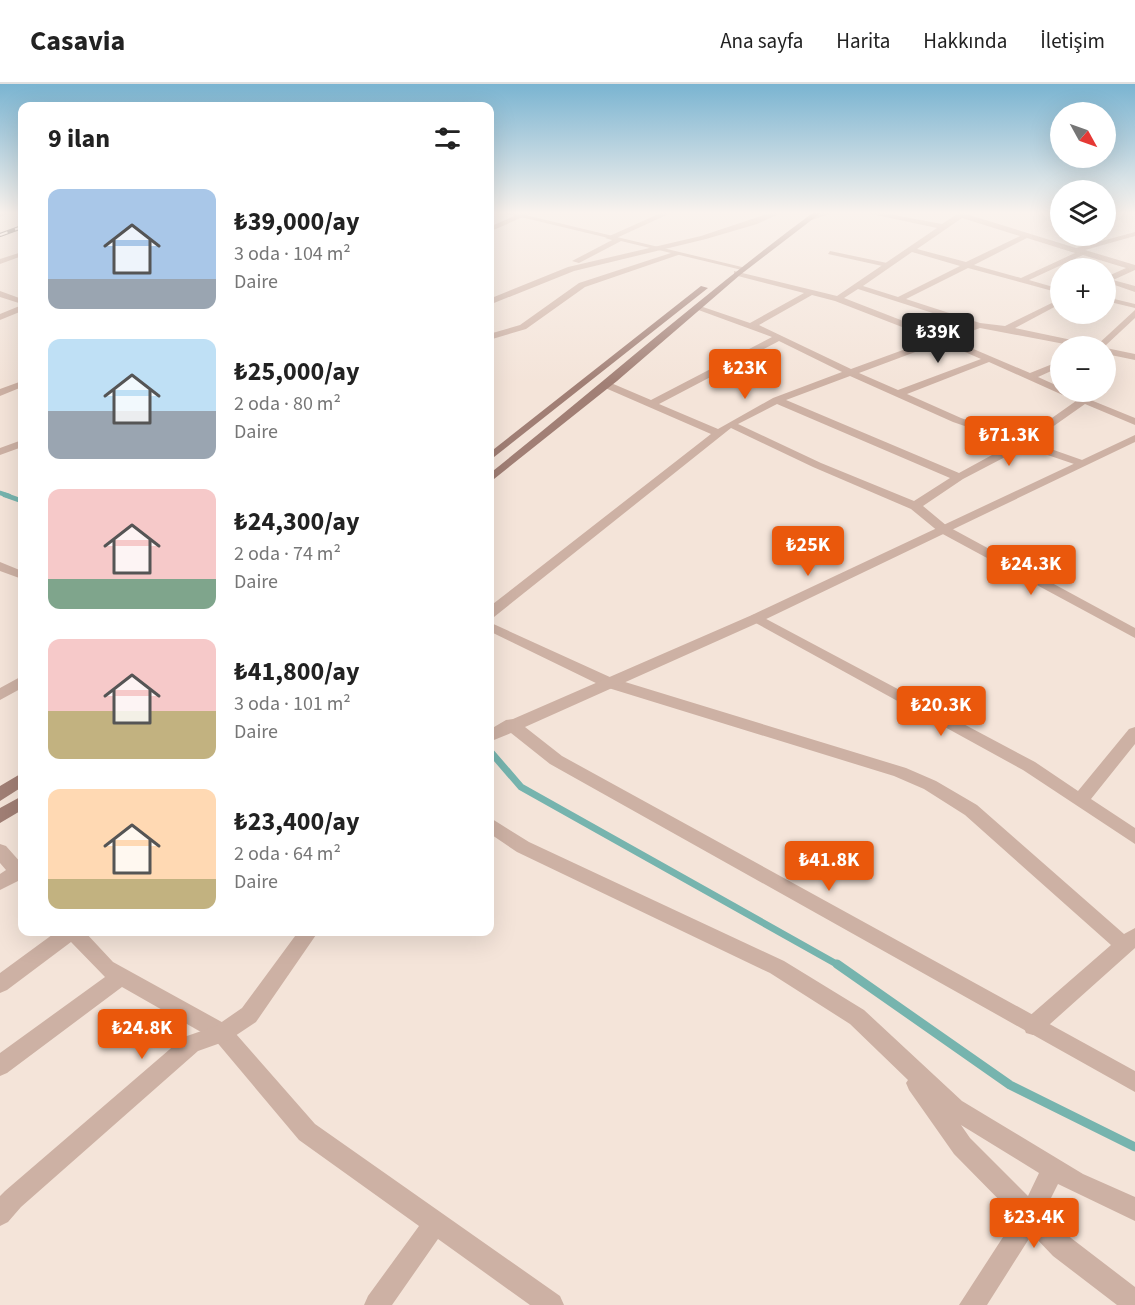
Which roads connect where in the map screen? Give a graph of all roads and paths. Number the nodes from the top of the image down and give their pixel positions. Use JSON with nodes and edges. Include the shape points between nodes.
{"nodes":[{"id":1,"x":571,"y":269,"type":"edge"},
{"id":2,"x":631,"y":269,"type":"edge"},
{"id":3,"x":733,"y":269,"type":"edge"},
{"id":4,"x":880,"y":269,"type":"edge"},
{"id":5,"x":961,"y":269,"type":"edge"},
{"id":6,"x":983,"y":269,"type":"edge"},
{"id":7,"x":1044,"y":269,"type":"edge"},
{"id":8,"x":1132,"y":269,"type":"edge"},
{"id":9,"x":567,"y":270,"type":"joint"},
{"id":10,"x":737,"y":270,"type":"junction"},
{"id":11,"x":1116,"y":276,"type":"edge"},
{"id":12,"x":1022,"y":280,"type":"junction"},
{"id":13,"x":1116,"y":283,"type":"edge"},
{"id":14,"x":856,"y":286,"type":"junction"},
{"id":15,"x":1050,"y":288,"type":"edge"},
{"id":16,"x":1135,"y":289,"type":"edge"},
{"id":17,"x":811,"y":292,"type":"junction"},
{"id":18,"x":0,"y":294,"type":"edge"},
{"id":19,"x":900,"y":299,"type":"junction"},
{"id":20,"x":494,"y":300,"type":"edge"},
{"id":21,"x":838,"y":300,"type":"junction"},
{"id":22,"x":18,"y":301,"type":"edge"},
{"id":23,"x":1116,"y":301,"type":"edge"},
{"id":24,"x":1135,"y":306,"type":"edge"},
{"id":25,"x":1050,"y":307,"type":"edge"},
{"id":26,"x":697,"y":308,"type":"junction"},
{"id":27,"x":18,"y":310,"type":"edge"},
{"id":28,"x":1135,"y":313,"type":"edge"},
{"id":29,"x":0,"y":317,"type":"edge"},
{"id":30,"x":751,"y":326,"type":"junction"},
{"id":31,"x":979,"y":326,"type":"junction"},
{"id":32,"x":1006,"y":329,"type":"junction"},
{"id":33,"x":1111,"y":336,"type":"edge"},
{"id":34,"x":494,"y":337,"type":"edge"},
{"id":35,"x":779,"y":337,"type":"junction"},
{"id":36,"x":1050,"y":338,"type":"edge"},
{"id":37,"x":945,"y":340,"type":"junction"},
{"id":38,"x":1116,"y":353,"type":"edge"},
{"id":39,"x":1135,"y":357,"type":"edge"},
{"id":40,"x":989,"y":359,"type":"junction"},
{"id":41,"x":1050,"y":368,"type":"edge"},
{"id":42,"x":851,"y":373,"type":"junction"},
{"id":43,"x":1029,"y":376,"type":"junction"},
{"id":44,"x":589,"y":381,"type":"junction"},
{"id":45,"x":607,"y":385,"type":"junction"},
{"id":46,"x":18,"y":386,"type":"edge"},
{"id":47,"x":1050,"y":386,"type":"edge"},
{"id":48,"x":0,"y":393,"type":"edge"},
{"id":49,"x":898,"y":394,"type":"junction"},
{"id":50,"x":777,"y":400,"type":"junction"},
{"id":51,"x":1081,"y":402,"type":"edge"},
{"id":52,"x":1089,"y":402,"type":"edge"},
{"id":53,"x":651,"y":404,"type":"junction"},
{"id":54,"x":1135,"y":422,"type":"edge"},
{"id":55,"x":730,"y":424,"type":"junction"},
{"id":56,"x":718,"y":433,"type":"junction"},
{"id":57,"x":1135,"y":438,"type":"edge"},
{"id":58,"x":1023,"y":443,"type":"junction"},
{"id":59,"x":18,"y":445,"type":"edge"},
{"id":60,"x":0,"y":452,"type":"edge"},
{"id":61,"x":494,"y":455,"type":"edge"},
{"id":62,"x":1081,"y":463,"type":"junction"},
{"id":63,"x":494,"y":476,"type":"edge"},
{"id":64,"x":959,"y":477,"type":"junction"},
{"id":65,"x":915,"y":506,"type":"junction"},
{"id":66,"x":943,"y":529,"type":"junction"},
{"id":67,"x":0,"y":566,"type":"edge"},
{"id":68,"x":18,"y":573,"type":"edge"},
{"id":69,"x":494,"y":610,"type":"edge"},
{"id":70,"x":758,"y":618,"type":"junction"},
{"id":71,"x":494,"y":628,"type":"edge"},
{"id":72,"x":1135,"y":634,"type":"edge"},
{"id":73,"x":607,"y":682,"type":"junction"},
{"id":74,"x":18,"y":684,"type":"edge"},
{"id":75,"x":0,"y":695,"type":"edge"},
{"id":76,"x":511,"y":724,"type":"junction"},
{"id":77,"x":494,"y":733,"type":"edge"},
{"id":78,"x":1135,"y":733,"type":"edge"},
{"id":79,"x":18,"y":782,"type":"edge"},
{"id":80,"x":0,"y":795,"type":"edge"},
{"id":81,"x":1081,"y":800,"type":"junction"},
{"id":82,"x":18,"y":805,"type":"edge"},
{"id":83,"x":0,"y":816,"type":"edge"},
{"id":84,"x":494,"y":827,"type":"edge"},
{"id":85,"x":1135,"y":837,"type":"edge"},
{"id":86,"x":0,"y":851,"type":"edge"},
{"id":87,"x":18,"y":870,"type":"edge"},
{"id":88,"x":18,"y":874,"type":"edge"},
{"id":89,"x":0,"y":883,"type":"edge"},
{"id":90,"x":66,"y":936,"type":"edge"},
{"id":91,"x":76,"y":936,"type":"edge"},
{"id":92,"x":306,"y":936,"type":"edge"},
{"id":93,"x":1130,"y":940,"type":"edge"},
{"id":94,"x":122,"y":976,"type":"junction"},
{"id":95,"x":0,"y":984,"type":"edge"},
{"id":96,"x":1033,"y":1026,"type":"junction"},
{"id":97,"x":222,"y":1033,"type":"junction"},
{"id":98,"x":898,"y":1056,"type":"junction"},
{"id":99,"x":0,"y":1066,"type":"edge"},
{"id":100,"x":1135,"y":1082,"type":"edge"},
{"id":101,"x":1053,"y":1169,"type":"junction"},
{"id":102,"x":1135,"y":1209,"type":"edge"},
{"id":103,"x":0,"y":1214,"type":"edge"},
{"id":104,"x":1031,"y":1215,"type":"junction"},
{"id":105,"x":435,"y":1223,"type":"junction"},
{"id":106,"x":1135,"y":1303,"type":"edge"},
{"id":107,"x":377,"y":1305,"type":"edge"},
{"id":108,"x":550,"y":1305,"type":"edge"},
{"id":109,"x":972,"y":1305,"type":"edge"}],
"edges":[{"from":1,"to":9,"type":"street"},
{"from":2,"to":34,"type":"street","via":[[582,285],[523,327]]},
{"from":3,"to":10,"type":"street"},
{"from":4,"to":14,"type":"street"},
{"from":5,"to":19,"type":"street"},
{"from":6,"to":12,"type":"street"},
{"from":7,"to":12,"type":"street"},
{"from":8,"to":11,"type":"street"},
{"from":9,"to":20,"type":"street"},
{"from":10,"to":17,"type":"street"},
{"from":10,"to":26,"type":"main road"},
{"from":10,"to":44,"type":"main road"},
{"from":12,"to":15,"type":"street"},
{"from":13,"to":16,"type":"street"},
{"from":14,"to":19,"type":"street"},
{"from":14,"to":21,"type":"street"},
{"from":17,"to":21,"type":"street"},
{"from":17,"to":30,"type":"street"},
{"from":18,"to":22,"type":"street"},
{"from":19,"to":31,"type":"street"},
{"from":21,"to":37,"type":"street"},
{"from":23,"to":24,"type":"lane"},
{"from":25,"to":32,"type":"street"},
{"from":26,"to":30,"type":"street"},
{"from":26,"to":45,"type":"main road"},
{"from":27,"to":29,"type":"street"},
{"from":28,"to":33,"type":"street"},
{"from":30,"to":35,"type":"street"},
{"from":31,"to":32,"type":"street"},
{"from":31,"to":37,"type":"street"},
{"from":32,"to":36,"type":"street"},
{"from":35,"to":42,"type":"street"},
{"from":35,"to":53,"type":"street"},
{"from":37,"to":40,"type":"street"},
{"from":37,"to":42,"type":"street"},
{"from":38,"to":39,"type":"street"},
{"from":40,"to":43,"type":"street"},
{"from":40,"to":49,"type":"street"},
{"from":41,"to":43,"type":"street"},
{"from":42,"to":49,"type":"street"},
{"from":42,"to":50,"type":"street"},
{"from":43,"to":47,"type":"street"},
{"from":44,"to":45,"type":"main road"},
{"from":44,"to":61,"type":"main road"},
{"from":45,"to":53,"type":"street"},
{"from":45,"to":63,"type":"main road"},
{"from":46,"to":48,"type":"street"},
{"from":49,"to":58,"type":"street"},
{"from":50,"to":55,"type":"street"},
{"from":50,"to":64,"type":"street"},
{"from":51,"to":58,"type":"street"},
{"from":52,"to":54,"type":"street"},
{"from":53,"to":56,"type":"street"},
{"from":55,"to":56,"type":"street"},
{"from":55,"to":65,"type":"street"},
{"from":56,"to":69,"type":"street"},
{"from":57,"to":62,"type":"street"},
{"from":58,"to":62,"type":"street"},
{"from":58,"to":64,"type":"street"},
{"from":59,"to":60,"type":"street"},
{"from":62,"to":66,"type":"street"},
{"from":64,"to":65,"type":"street"},
{"from":65,"to":66,"type":"street"},
{"from":66,"to":70,"type":"street"},
{"from":66,"to":72,"type":"street"},
{"from":67,"to":68,"type":"street"},
{"from":70,"to":73,"type":"street"},
{"from":70,"to":81,"type":"street","via":[[1029,766]]},
{"from":71,"to":73,"type":"street"},
{"from":73,"to":76,"type":"street"},
{"from":73,"to":93,"type":"street","via":[[900,772],[930,785],[971,810]]},
{"from":74,"to":75,"type":"street"},
{"from":76,"to":77,"type":"street"},
{"from":76,"to":96,"type":"street","via":[[556,760]]},
{"from":78,"to":81,"type":"street"},
{"from":79,"to":80,"type":"main road"},
{"from":81,"to":85,"type":"street"},
{"from":82,"to":83,"type":"main road"},
{"from":84,"to":98,"type":"street","via":[[523,847],[777,967],[856,1017]]},
{"from":86,"to":87,"type":"street"},
{"from":88,"to":89,"type":"street"},
{"from":90,"to":95,"type":"street"},
{"from":91,"to":94,"type":"street","via":[[106,968]]},
{"from":92,"to":97,"type":"street","via":[[249,1015]]},
{"from":93,"to":96,"type":"street"},
{"from":94,"to":97,"type":"street"},
{"from":94,"to":99,"type":"street"},
{"from":96,"to":100,"type":"street"},
{"from":97,"to":103,"type":"street","via":[[191,1044]]},
{"from":97,"to":105,"type":"street","via":[[306,1132]]},
{"from":98,"to":101,"type":"street","via":[[954,1109]]},
{"from":98,"to":104,"type":"street","via":[[962,1146]]},
{"from":101,"to":102,"type":"street"},
{"from":101,"to":104,"type":"street"},
{"from":104,"to":106,"type":"street","via":[[1062,1247]]},
{"from":104,"to":109,"type":"street"},
{"from":105,"to":107,"type":"street"},
{"from":105,"to":108,"type":"street"}]}
